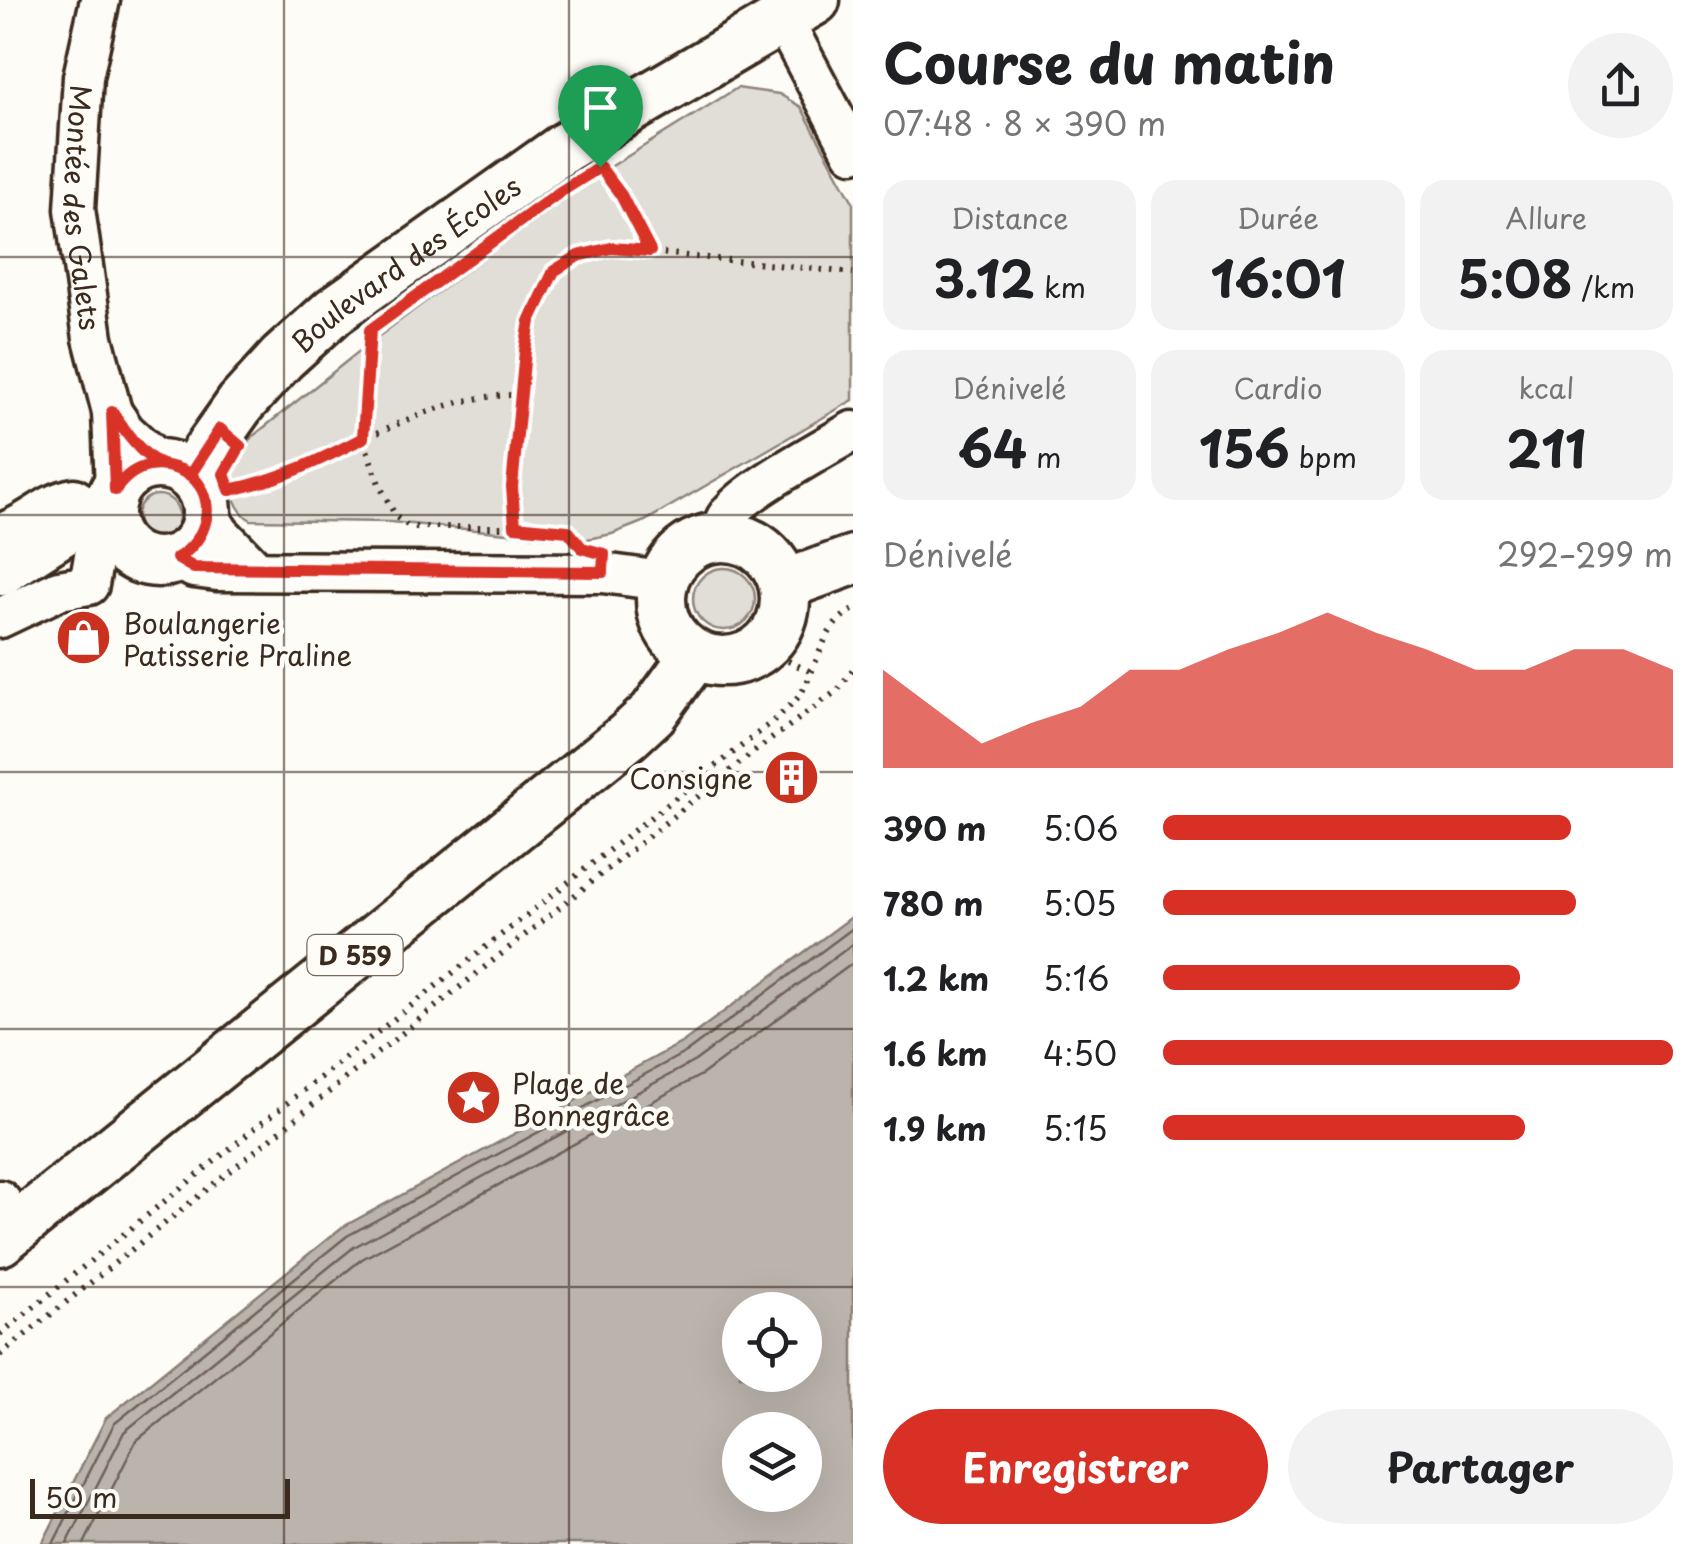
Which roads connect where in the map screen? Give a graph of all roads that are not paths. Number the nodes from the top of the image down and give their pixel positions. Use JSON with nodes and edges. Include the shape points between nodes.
{"nodes":[{"id":1,"x":100,"y":0,"type":"edge"},
{"id":2,"x":806,"y":5,"type":"edge"},
{"id":3,"x":853,"y":152,"type":"edge"},
{"id":4,"x":112,"y":412,"type":"junction"},
{"id":5,"x":853,"y":431,"type":"edge"},
{"id":6,"x":186,"y":483,"type":"junction"},
{"id":7,"x":120,"y":528,"type":"junction"},
{"id":8,"x":722,"y":536,"type":"junction"},
{"id":9,"x":3,"y":557,"type":"edge"},
{"id":10,"x":853,"y":560,"type":"edge"},
{"id":11,"x":255,"y":569,"type":"junction"},
{"id":12,"x":662,"y":581,"type":"junction"},
{"id":13,"x":784,"y":585,"type":"junction"},
{"id":14,"x":0,"y":618,"type":"edge"},
{"id":15,"x":696,"y":656,"type":"junction"},
{"id":16,"x":7,"y":1222,"type":"edge"}],
"edges":[{"from":1,"to":4,"type":"street","name":"Montée des Galets","via":[[83,77],[75,209],[92,338]]},
{"from":2,"to":3,"type":"street"},
{"from":2,"to":6,"type":"main road","name":"Boulevard des Écoles","via":[[565,147],[334,311],[220,429]]},
{"from":4,"to":6,"type":"street","name":"Montée des Galets"},
{"from":4,"to":7,"type":"street","name":"Montée des Galets"},
{"from":5,"to":8,"type":"street","via":[[738,506],[725,518]]},
{"from":6,"to":7,"type":"main road","via":[[133,470]]},
{"from":6,"to":7,"type":"main road","name":"Boulevard des Écoles","via":[[199,540],[190,551]]},
{"from":6,"to":11,"type":"street","name":"Montée des Galets"},
{"from":7,"to":9,"type":"main road"},
{"from":7,"to":11,"type":"street","via":[[194,568]]},
{"from":7,"to":14,"type":"street","via":[[89,585],[59,590]]},
{"from":8,"to":12,"type":"main road","via":[[685,549]]},
{"from":8,"to":13,"type":"main road","via":[[768,555]]},
{"from":10,"to":13,"type":"main road"},
{"from":11,"to":12,"type":"street","via":[[603,572]]},
{"from":12,"to":15,"type":"main road","via":[[669,632]]},
{"from":13,"to":15,"type":"main road","via":[[782,616],[767,644],[733,661]]},
{"from":15,"to":16,"type":"main road","number":"D 559","via":[[628,736]]}]}
